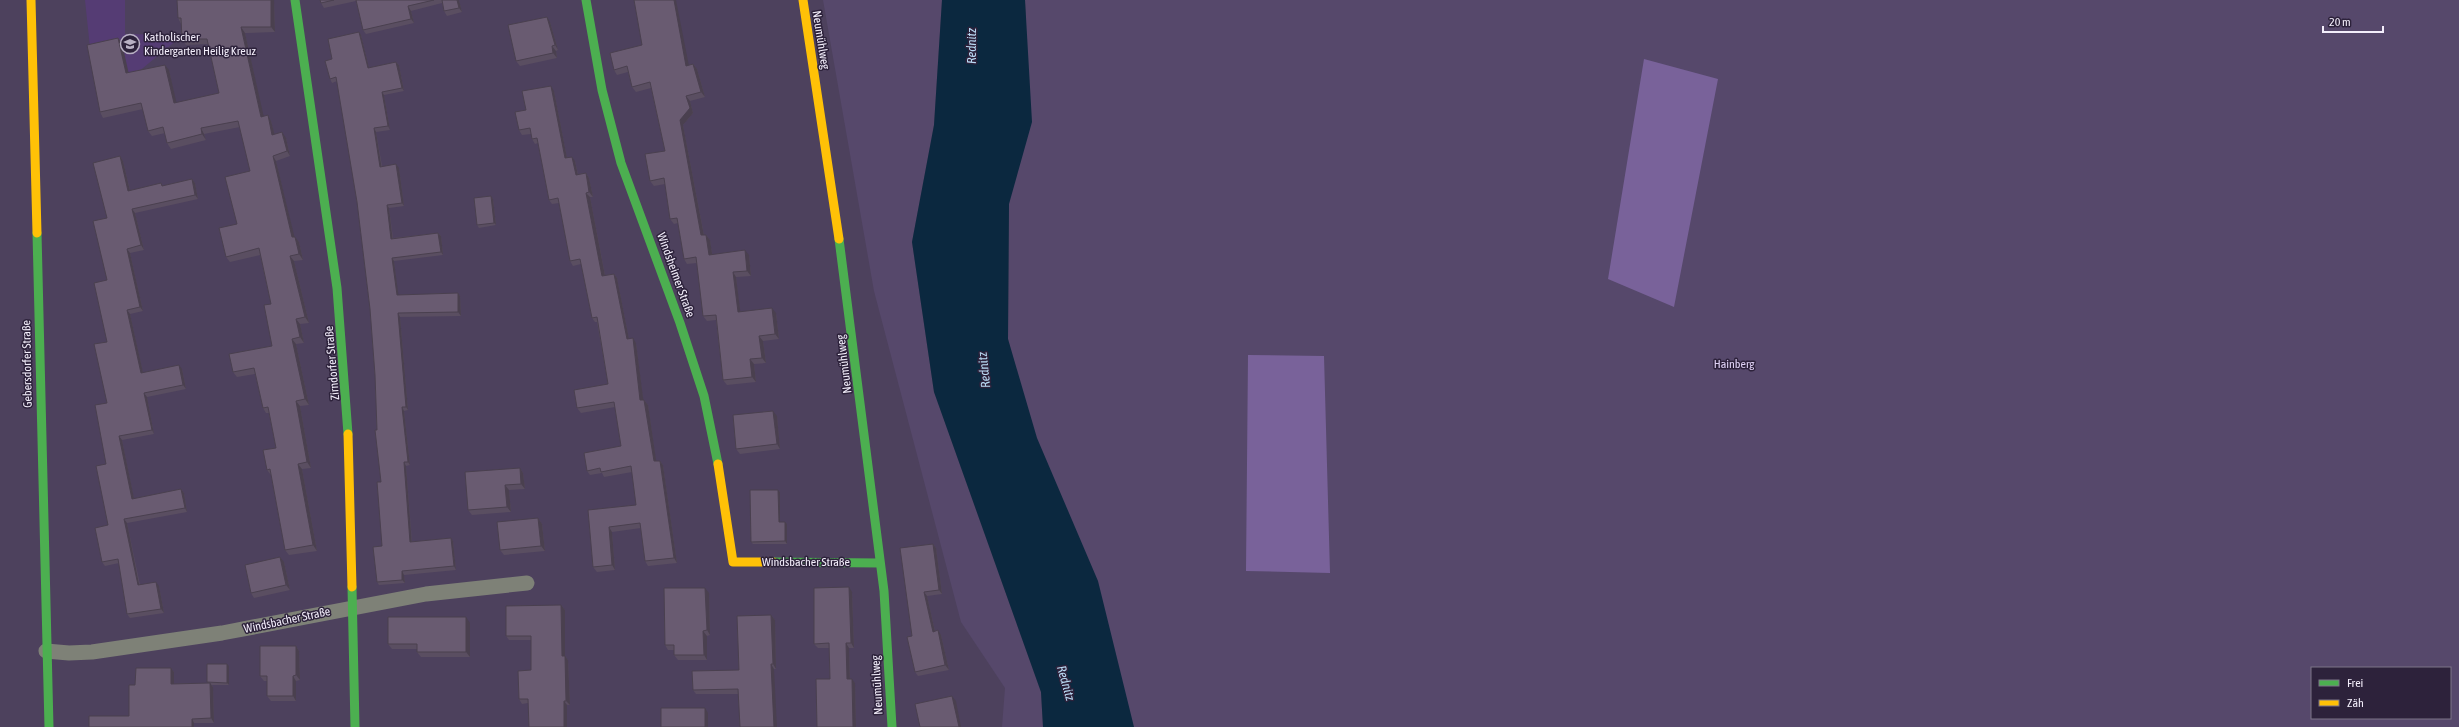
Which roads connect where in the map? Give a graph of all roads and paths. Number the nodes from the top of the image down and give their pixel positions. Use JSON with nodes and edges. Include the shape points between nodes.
{"nodes":[{"id":1,"x":32,"y":0,"type":"edge"},
{"id":2,"x":295,"y":0,"type":"edge"},
{"id":3,"x":586,"y":0,"type":"edge"},
{"id":4,"x":803,"y":0,"type":"edge"},
{"id":5,"x":733,"y":562,"type":"joint"},
{"id":6,"x":879,"y":563,"type":"junction"},
{"id":7,"x":527,"y":583,"type":"dead end"},
{"id":8,"x":353,"y":606,"type":"junction"},
{"id":9,"x":46,"y":651,"type":"junction"},
{"id":10,"x":49,"y":727,"type":"edge"},
{"id":11,"x":356,"y":727,"type":"edge"},
{"id":12,"x":892,"y":727,"type":"edge"}],
"edges":[{"from":1,"to":9,"type":"street","name":"Gebersdorfer Straße"},
{"from":2,"to":8,"type":"street","name":"Zirndorfer Straße","via":[[337,288],[348,412],[350,582]]},
{"from":3,"to":5,"type":"street","name":"Windsheimer Straße","via":[[602,90],[621,163],[704,396]]},
{"from":4,"to":6,"type":"street","name":"Neumühlweg","via":[[846,286]]},
{"from":5,"to":6,"type":"street","name":"Windsbacher Straße"},
{"from":6,"to":12,"type":"street","name":"Neumühlweg","via":[[884,591]]},
{"from":7,"to":8,"type":"street","name":"Windsbacher Straße","via":[[426,594]]},
{"from":8,"to":9,"type":"street","name":"Windsbacher Straße","via":[[222,633],[92,652]]},
{"from":8,"to":11,"type":"street","name":"Zirndorfer Straße"},
{"from":9,"to":10,"type":"street","name":"Gebersdorfer Straße"}]}
